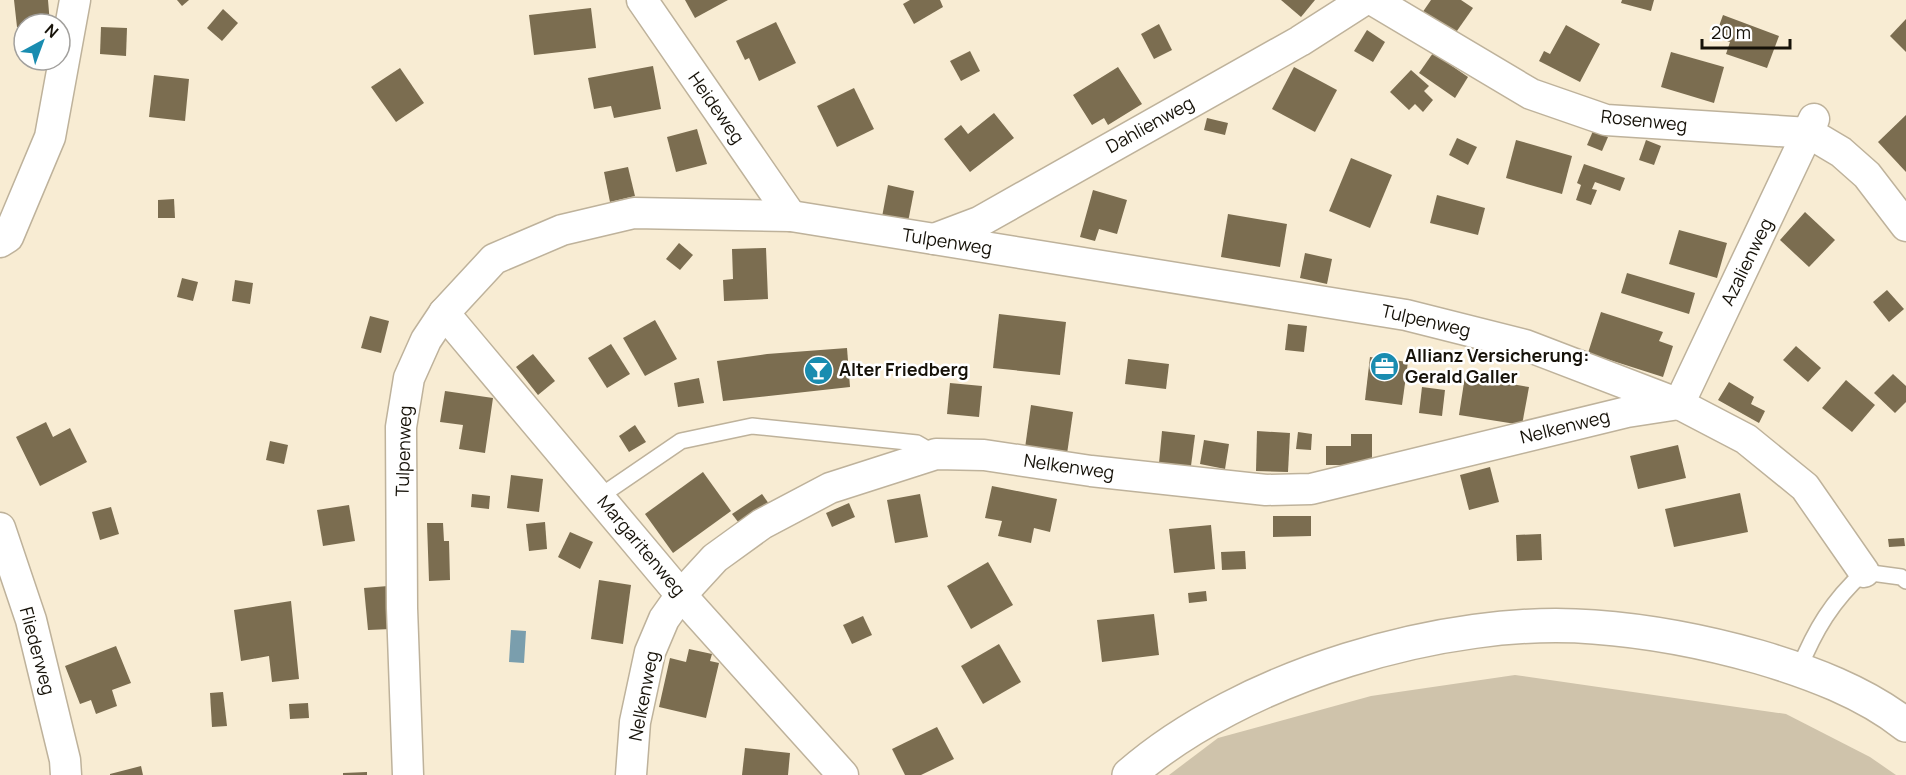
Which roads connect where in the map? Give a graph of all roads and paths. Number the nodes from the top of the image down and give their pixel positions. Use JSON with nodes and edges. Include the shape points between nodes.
{"nodes":[{"id":1,"x":75,"y":0,"type":"edge"},
{"id":2,"x":642,"y":0,"type":"edge"},
{"id":3,"x":1364,"y":0,"type":"edge"},
{"id":4,"x":1373,"y":0,"type":"edge"},
{"id":5,"x":1811,"y":126,"type":"junction"},
{"id":6,"x":791,"y":216,"type":"junction"},
{"id":7,"x":1906,"y":226,"type":"edge"},
{"id":8,"x":931,"y":240,"type":"junction"},
{"id":9,"x":0,"y":242,"type":"edge"},
{"id":10,"x":444,"y":313,"type":"junction"},
{"id":11,"x":1679,"y":404,"type":"junction"},
{"id":12,"x":936,"y":454,"type":"junction"},
{"id":13,"x":599,"y":497,"type":"junction"},
{"id":14,"x":0,"y":528,"type":"edge"},
{"id":15,"x":1864,"y":572,"type":"junction"},
{"id":16,"x":1906,"y":581,"type":"edge"},
{"id":17,"x":681,"y":595,"type":"junction"},
{"id":18,"x":1800,"y":669,"type":"junction"},
{"id":19,"x":1905,"y":722,"type":"edge"},
{"id":20,"x":66,"y":775,"type":"edge"},
{"id":21,"x":408,"y":775,"type":"edge"},
{"id":22,"x":631,"y":775,"type":"edge"},
{"id":23,"x":843,"y":775,"type":"edge"},
{"id":24,"x":1129,"y":775,"type":"edge"}],
"edges":[{"from":1,"to":9,"type":"street","via":[[50,137],[8,237]]},
{"from":2,"to":6,"type":"street","name":"Heideweg"},
{"from":3,"to":8,"type":"street","name":"Dahlienweg","via":[[1300,41],[979,222]]},
{"from":4,"to":5,"type":"street","name":"Rosenweg","via":[[1531,94],[1606,120]]},
{"from":5,"to":7,"type":"street","name":"Rosenweg","via":[[1868,175]]},
{"from":5,"to":11,"type":"street","name":"Azalienweg"},
{"from":6,"to":8,"type":"street","name":"Tulpenweg"},
{"from":6,"to":10,"type":"street","name":"Tulpenweg","via":[[634,213],[562,230],[494,260]]},
{"from":8,"to":11,"type":"street","name":"Tulpenweg","via":[[1406,315],[1525,345]]},
{"from":10,"to":13,"type":"street","name":"Margaritenweg"},
{"from":10,"to":21,"type":"street","name":"Tulpenweg","via":[[426,340],[409,378],[401,427]]},
{"from":11,"to":12,"type":"street","name":"Nelkenweg","via":[[1627,412],[1311,489],[1266,490],[984,455]]},
{"from":11,"to":15,"type":"street","name":"Tulpenweg","via":[[1746,439],[1805,487]]},
{"from":12,"to":13,"type":"lane","via":[[917,443],[752,426],[681,441]]},
{"from":12,"to":17,"type":"street","name":"Nelkenweg","via":[[830,488],[762,524],[715,558]]},
{"from":13,"to":17,"type":"street","name":"Margaritenweg"},
{"from":14,"to":20,"type":"street","name":"Fliederweg","via":[[31,621]]},
{"from":15,"to":16,"type":"lane"},
{"from":15,"to":18,"type":"lane","via":[[1843,590],[1812,637]]},
{"from":17,"to":22,"type":"street","name":"Nelkenweg","via":[[664,619],[650,652],[635,722]]},
{"from":17,"to":23,"type":"street","name":"Margaritenweg"},
{"from":18,"to":19,"type":"main road"},
{"from":18,"to":24,"type":"main road","via":[[1728,648],[1594,627],[1532,626],[1452,634],[1341,662],[1281,684],[1206,720]]}]}
